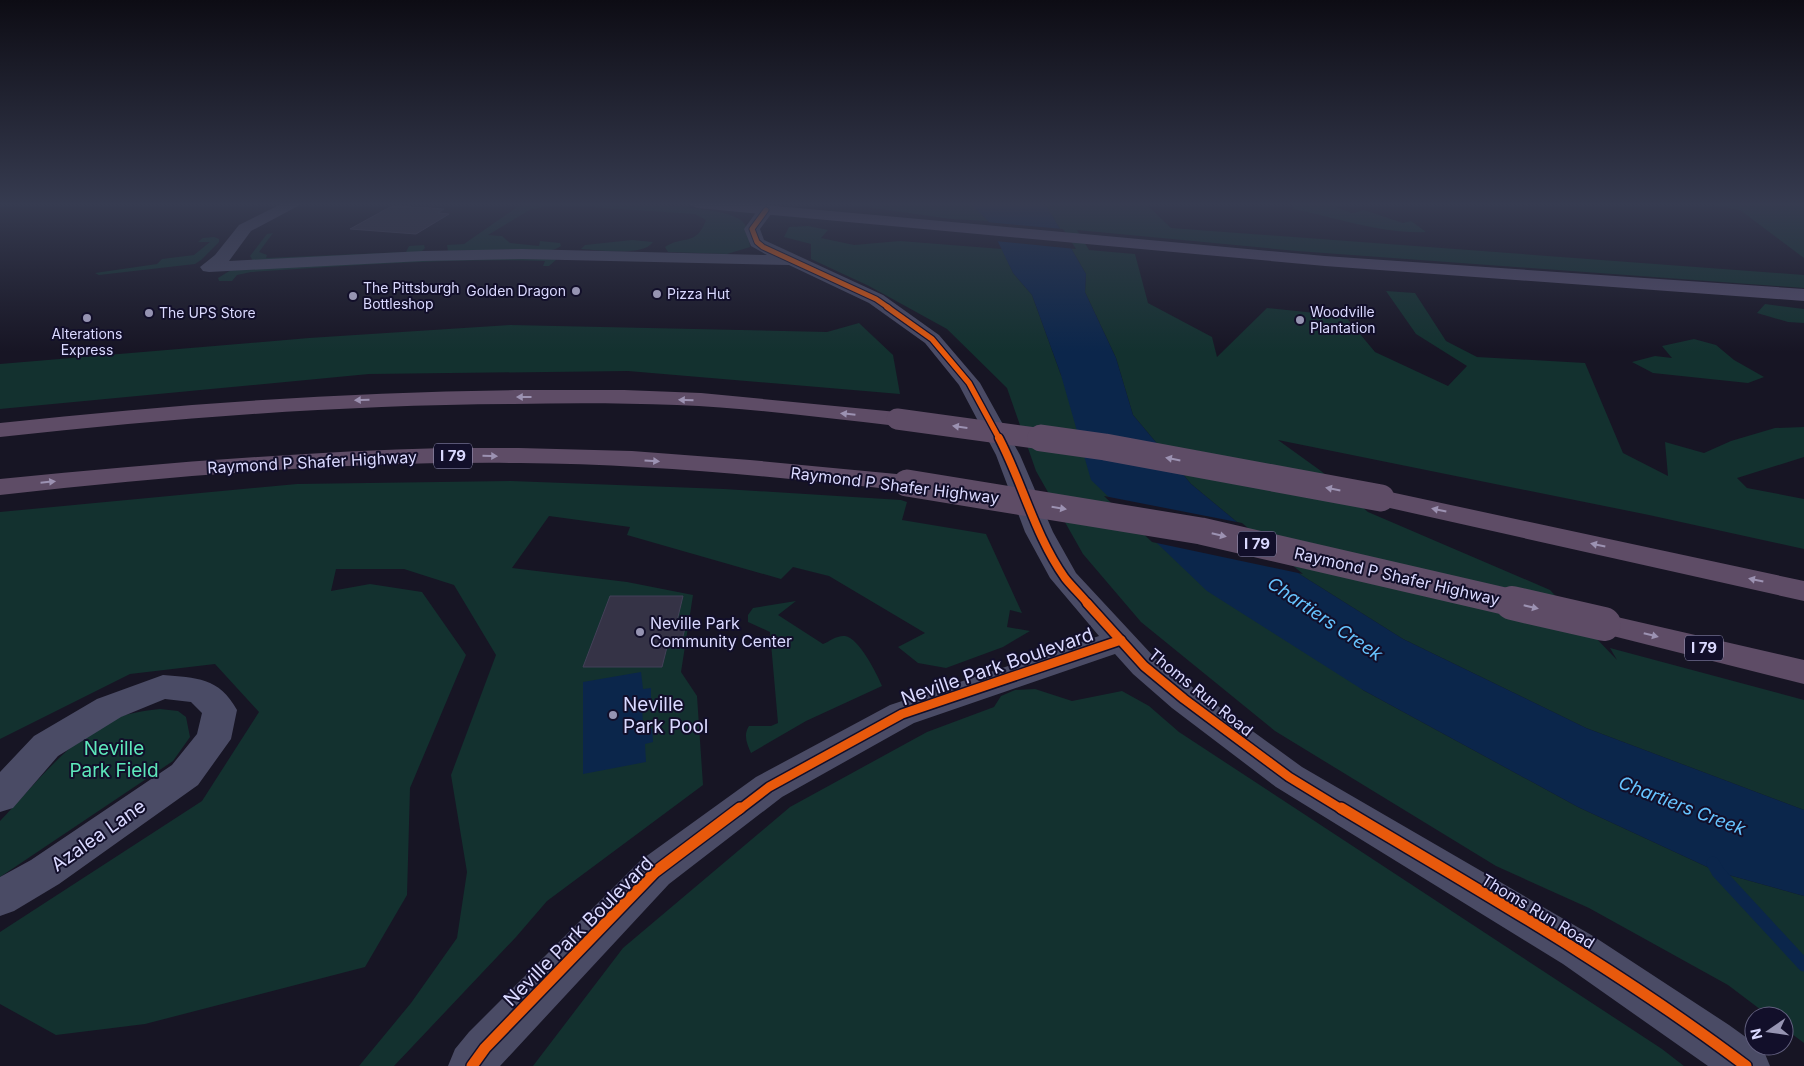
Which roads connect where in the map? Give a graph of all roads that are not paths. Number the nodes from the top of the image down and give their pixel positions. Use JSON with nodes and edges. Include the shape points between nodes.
{"nodes":[{"id":1,"x":226,"y":253,"type":"edge"},
{"id":2,"x":744,"y":253,"type":"edge"},
{"id":3,"x":777,"y":253,"type":"edge"},
{"id":4,"x":1230,"y":253,"type":"edge"},
{"id":5,"x":720,"y":260,"type":"junction"},
{"id":6,"x":797,"y":261,"type":"junction"},
{"id":7,"x":1804,"y":295,"type":"edge"},
{"id":8,"x":0,"y":430,"type":"edge"},
{"id":9,"x":0,"y":487,"type":"edge"},
{"id":10,"x":1804,"y":591,"type":"edge"},
{"id":11,"x":1121,"y":640,"type":"junction"},
{"id":12,"x":1804,"y":672,"type":"edge"},
{"id":13,"x":0,"y":797,"type":"edge"},
{"id":14,"x":0,"y":898,"type":"edge"},
{"id":15,"x":472,"y":1066,"type":"edge"},
{"id":16,"x":1746,"y":1066,"type":"edge"}],
"edges":[{"from":1,"to":5,"type":"street","via":[[209,267],[522,254]]},
{"from":2,"to":5,"type":"street"},
{"from":3,"to":6,"type":"street","name":"Thoms Run Road"},
{"from":4,"to":7,"type":"main road"},
{"from":5,"to":6,"type":"street"},
{"from":6,"to":11,"type":"street","name":"Thoms Run Road","via":[[876,299],[932,339],[969,383],[1008,455],[1039,532],[1065,578]]},
{"from":10,"to":8,"type":"highway","one_way":true,"bridge":true,"via":[[1380,498],[1105,446],[725,401],[576,396],[304,402],[100,418]]},
{"from":9,"to":12,"type":"highway","name":"Raymond P Shafer Highway","number":"I 79","one_way":true,"bridge":true,"via":[[288,461],[467,456],[593,457],[734,466],[907,483],[1201,531]]},
{"from":11,"to":15,"type":"street","name":"Neville Park Boulevard","via":[[902,714],[769,787],[655,872],[485,1048]]},
{"from":11,"to":16,"type":"street","name":"Thoms Run Road","via":[[1144,666],[1184,699],[1289,777],[1578,950]]},
{"from":13,"to":14,"type":"street","name":"Azalea Lane","via":[[46,746],[109,708],[162,687],[200,691],[220,710],[213,739],[185,774],[45,872]]}]}
